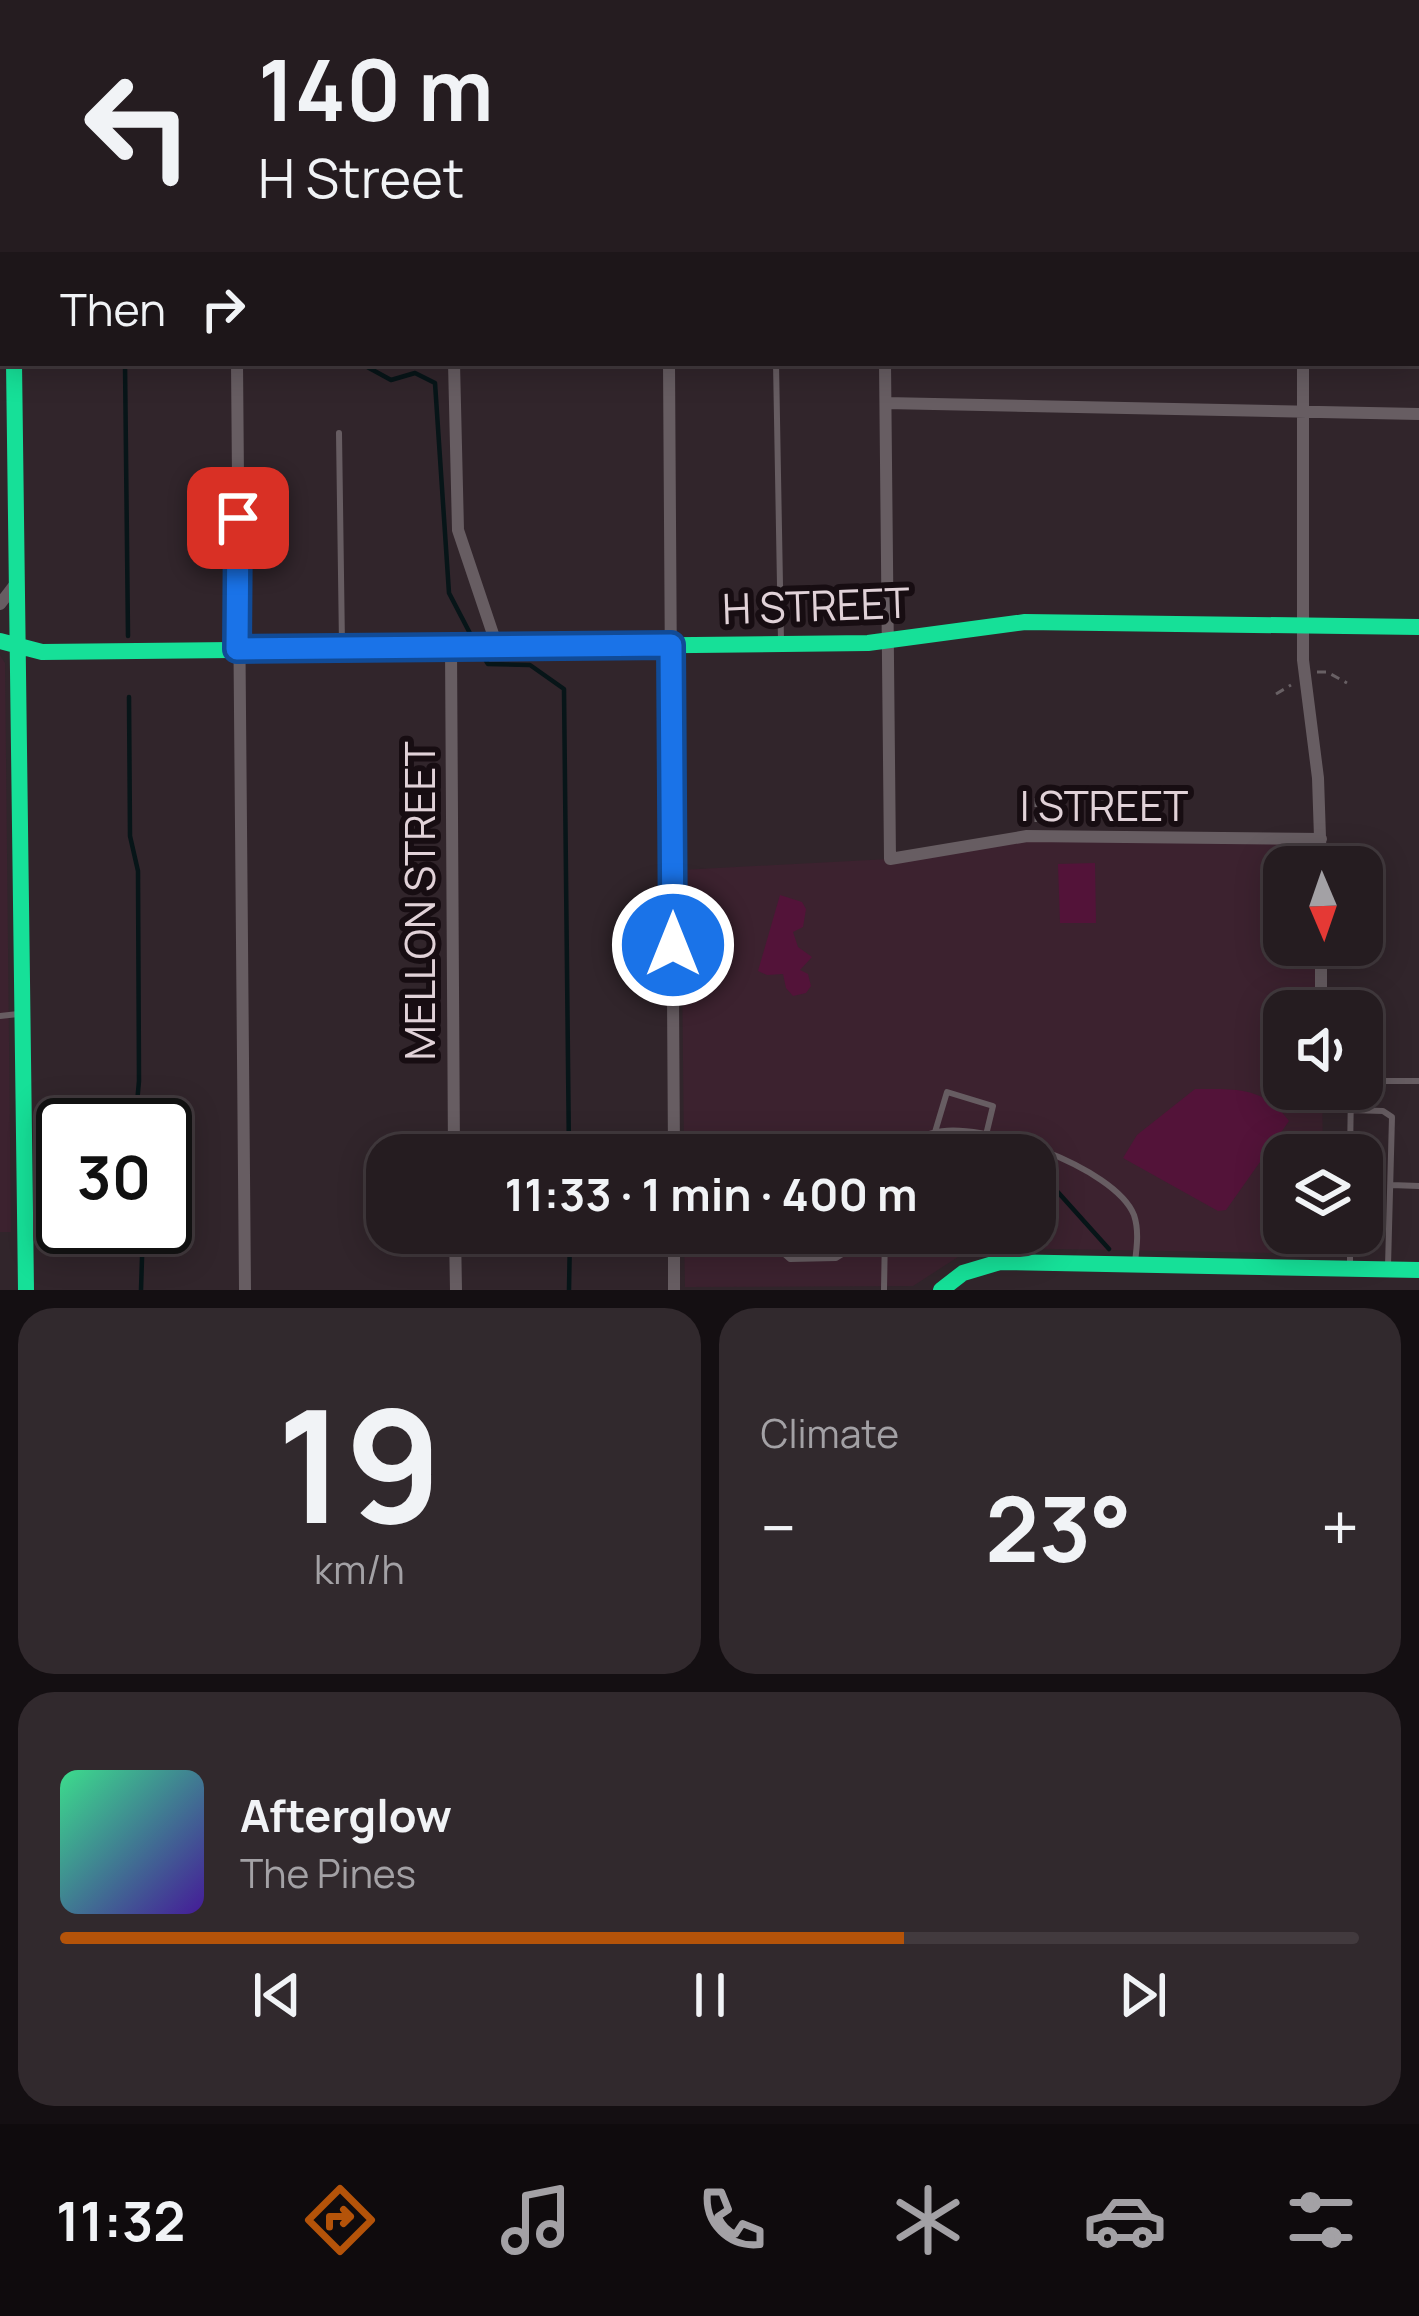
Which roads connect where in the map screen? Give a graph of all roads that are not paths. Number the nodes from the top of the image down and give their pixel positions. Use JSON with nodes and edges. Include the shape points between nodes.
{"nodes":[{"id":1,"x":14,"y":366,"type":"edge"},
{"id":2,"x":237,"y":366,"type":"edge"},
{"id":3,"x":454,"y":366,"type":"edge"},
{"id":4,"x":669,"y":366,"type":"edge"},
{"id":5,"x":776,"y":366,"type":"edge"},
{"id":6,"x":885,"y":366,"type":"edge"},
{"id":7,"x":1303,"y":366,"type":"edge"},
{"id":8,"x":886,"y":404,"type":"junction"},
{"id":9,"x":1303,"y":412,"type":"junction"},
{"id":10,"x":1419,"y":414,"type":"edge"},
{"id":11,"x":339,"y":433,"type":"dead end"},
{"id":12,"x":17,"y":583,"type":"junction"},
{"id":13,"x":0,"y":604,"type":"edge"},
{"id":14,"x":1303,"y":626,"type":"junction"},
{"id":15,"x":1419,"y":627,"type":"edge"},
{"id":16,"x":886,"y":642,"type":"junction"},
{"id":17,"x":9,"y":644,"type":"edge"},
{"id":18,"x":781,"y":644,"type":"junction"},
{"id":19,"x":671,"y":645,"type":"junction"},
{"id":20,"x":492,"y":646,"type":"junction"},
{"id":21,"x":456,"y":647,"type":"junction"},
{"id":22,"x":342,"y":648,"type":"junction"},
{"id":23,"x":237,"y":649,"type":"junction"},
{"id":24,"x":1321,"y":839,"type":"junction"},
{"id":25,"x":1321,"y":846,"type":"edge"},
{"id":26,"x":22,"y":1013,"type":"junction"},
{"id":27,"x":0,"y":1016,"type":"edge"},
{"id":28,"x":1383,"y":1081,"type":"edge"},
{"id":29,"x":1419,"y":1081,"type":"edge"},
{"id":30,"x":1350,"y":1110,"type":"joint"},
{"id":31,"x":935,"y":1132,"type":"junction"},
{"id":32,"x":454,"y":1134,"type":"edge"},
{"id":33,"x":674,"y":1134,"type":"edge"},
{"id":34,"x":931,"y":1134,"type":"edge"},
{"id":35,"x":969,"y":1134,"type":"edge"},
{"id":36,"x":986,"y":1134,"type":"edge"},
{"id":37,"x":1350,"y":1134,"type":"edge"},
{"id":38,"x":1056,"y":1155,"type":"edge"},
{"id":39,"x":1390,"y":1185,"type":"junction"},
{"id":40,"x":1419,"y":1186,"type":"edge"},
{"id":41,"x":455,"y":1254,"type":"edge"},
{"id":42,"x":674,"y":1254,"type":"edge"},
{"id":43,"x":784,"y":1254,"type":"edge"},
{"id":44,"x":842,"y":1254,"type":"edge"},
{"id":45,"x":885,"y":1254,"type":"edge"},
{"id":46,"x":1350,"y":1254,"type":"edge"},
{"id":47,"x":1134,"y":1265,"type":"junction"},
{"id":48,"x":1350,"y":1269,"type":"junction"},
{"id":49,"x":1388,"y":1269,"type":"junction"},
{"id":50,"x":1419,"y":1270,"type":"edge"},
{"id":51,"x":26,"y":1290,"type":"edge"},
{"id":52,"x":245,"y":1290,"type":"edge"},
{"id":53,"x":456,"y":1290,"type":"edge"},
{"id":54,"x":674,"y":1290,"type":"edge"},
{"id":55,"x":884,"y":1290,"type":"edge"},
{"id":56,"x":940,"y":1290,"type":"edge"}],
"edges":[{"from":1,"to":12,"type":"street"},
{"from":2,"to":23,"type":"street"},
{"from":3,"to":20,"type":"street","via":[[458,530]]},
{"from":4,"to":19,"type":"street"},
{"from":5,"to":18,"type":"lane"},
{"from":6,"to":8,"type":"street"},
{"from":7,"to":9,"type":"street"},
{"from":8,"to":9,"type":"street"},
{"from":8,"to":16,"type":"street"},
{"from":9,"to":10,"type":"street"},
{"from":9,"to":14,"type":"street"},
{"from":11,"to":22,"type":"lane"},
{"from":12,"to":13,"type":"street"},
{"from":12,"to":17,"type":"street"},
{"from":14,"to":15,"type":"street","name":"H STREET"},
{"from":14,"to":16,"type":"street","name":"H STREET","via":[[1025,622]]},
{"from":14,"to":24,"type":"street"},
{"from":16,"to":18,"type":"street","name":"H STREET"},
{"from":16,"to":24,"type":"street","name":"I STREET","via":[[890,860],[1036,836]]},
{"from":17,"to":23,"type":"street","name":"H STREET","via":[[42,652]]},
{"from":17,"to":26,"type":"street"},
{"from":18,"to":19,"type":"street","name":"H STREET"},
{"from":19,"to":20,"type":"street","name":"H STREET"},
{"from":19,"to":33,"type":"street"},
{"from":20,"to":21,"type":"street","name":"H STREET"},
{"from":21,"to":22,"type":"street","name":"H STREET"},
{"from":21,"to":32,"type":"street","name":"MELLON STREET"},
{"from":22,"to":23,"type":"street","name":"H STREET"},
{"from":23,"to":52,"type":"street"},
{"from":24,"to":25,"type":"street"},
{"from":26,"to":27,"type":"lane"},
{"from":26,"to":51,"type":"street"},
{"from":28,"to":29,"type":"lane"},
{"from":30,"to":37,"type":"lane"},
{"from":30,"to":39,"type":"lane","via":[[1393,1117]]},
{"from":31,"to":34,"type":"lane"},
{"from":31,"to":35,"type":"lane"},
{"from":31,"to":36,"type":"lane","via":[[947,1092],[993,1106]]},
{"from":38,"to":47,"type":"lane","via":[[1113,1189],[1136,1220]]},
{"from":39,"to":40,"type":"lane"},
{"from":39,"to":49,"type":"lane"},
{"from":41,"to":53,"type":"street"},
{"from":42,"to":54,"type":"street"},
{"from":43,"to":44,"type":"lane"},
{"from":45,"to":55,"type":"lane"},
{"from":46,"to":48,"type":"lane"},
{"from":47,"to":48,"type":"street"},
{"from":47,"to":56,"type":"street","via":[[987,1263]]},
{"from":48,"to":49,"type":"street"},
{"from":49,"to":50,"type":"street"}]}
